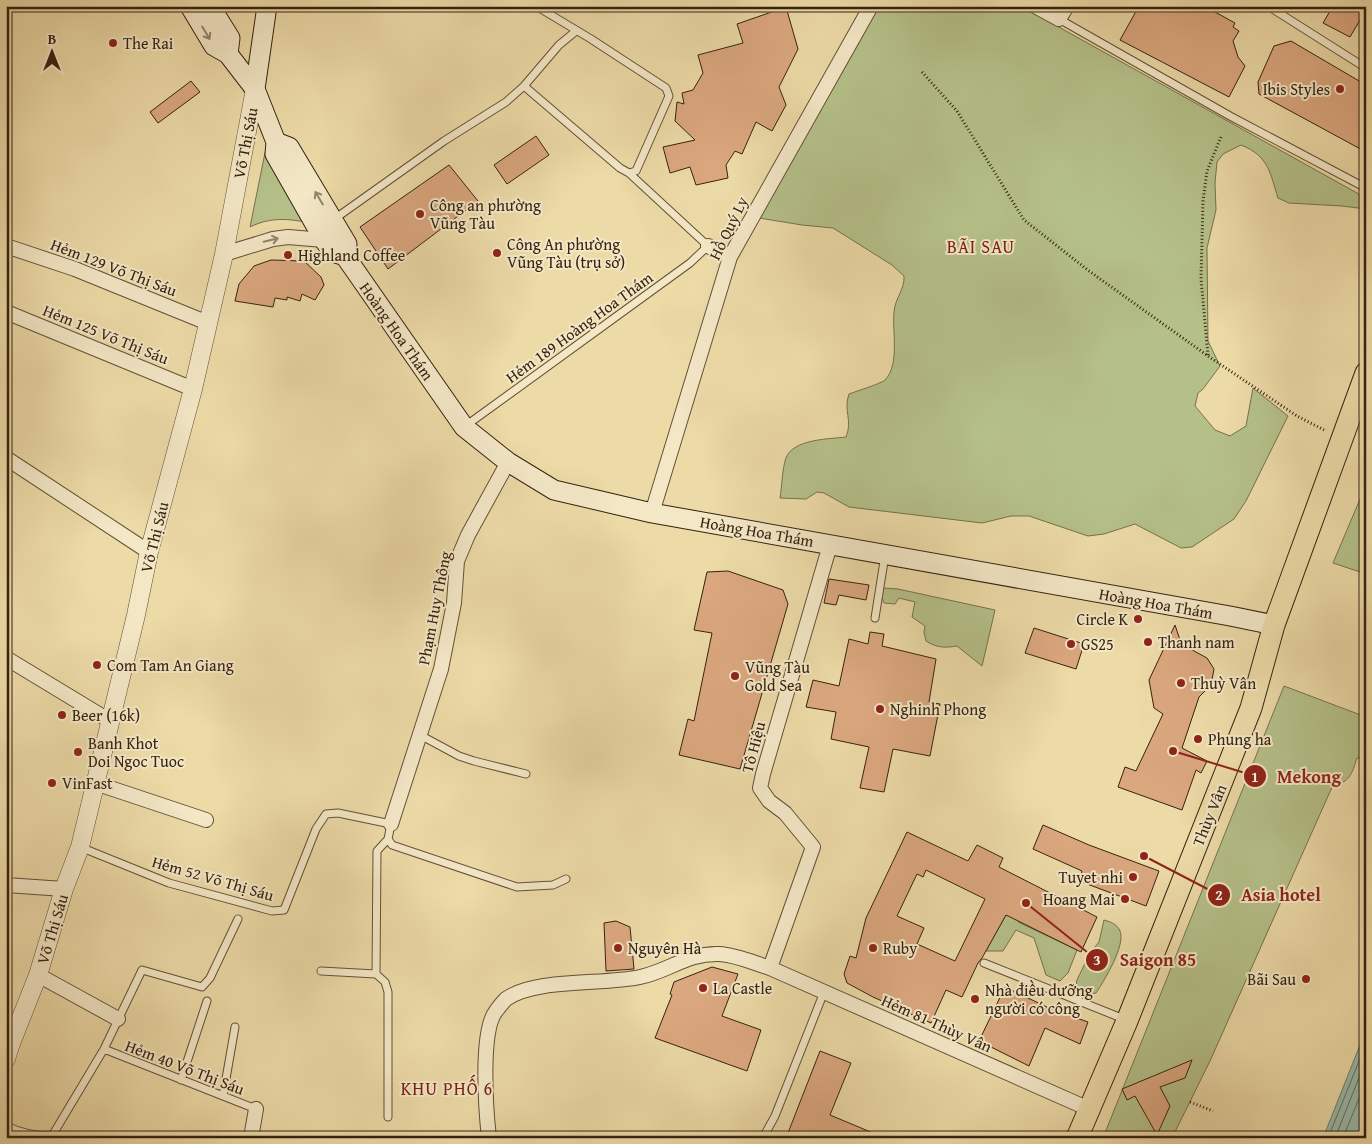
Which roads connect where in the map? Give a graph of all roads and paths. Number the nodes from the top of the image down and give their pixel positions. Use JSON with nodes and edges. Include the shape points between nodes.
{"nodes":[{"id":1,"x":190,"y":6,"type":"edge"},
{"id":2,"x":210,"y":6,"type":"edge"},
{"id":3,"x":267,"y":6,"type":"edge"},
{"id":4,"x":536,"y":6,"type":"edge"},
{"id":5,"x":871,"y":6,"type":"edge"},
{"id":6,"x":1035,"y":6,"type":"edge"},
{"id":7,"x":1067,"y":6,"type":"edge"},
{"id":8,"x":1268,"y":6,"type":"edge"},
{"id":9,"x":1059,"y":20,"type":"junction"},
{"id":10,"x":576,"y":31,"type":"junction"},
{"id":11,"x":228,"y":54,"type":"junction"},
{"id":12,"x":1366,"y":68,"type":"edge"},
{"id":13,"x":922,"y":72,"type":"dead end"},
{"id":14,"x":524,"y":86,"type":"junction"},
{"id":15,"x":255,"y":89,"type":"junction"},
{"id":16,"x":1221,"y":137,"type":"dead end"},
{"id":17,"x":276,"y":142,"type":"junction"},
{"id":18,"x":629,"y":173,"type":"junction"},
{"id":19,"x":1366,"y":188,"type":"edge"},
{"id":20,"x":333,"y":220,"type":"junction"},
{"id":21,"x":324,"y":240,"type":"junction"},
{"id":22,"x":6,"y":246,"type":"edge"},
{"id":23,"x":708,"y":246,"type":"junction"},
{"id":24,"x":224,"y":254,"type":"junction"},
{"id":25,"x":345,"y":256,"type":"junction"},
{"id":26,"x":730,"y":257,"type":"junction"},
{"id":27,"x":6,"y":312,"type":"edge"},
{"id":28,"x":208,"y":323,"type":"junction"},
{"id":29,"x":1208,"y":356,"type":"junction"},
{"id":30,"x":1366,"y":373,"type":"edge"},
{"id":31,"x":193,"y":389,"type":"junction"},
{"id":32,"x":464,"y":427,"type":"junction"},
{"id":33,"x":1341,"y":439,"type":"junction"},
{"id":34,"x":6,"y":458,"type":"edge"},
{"id":35,"x":508,"y":462,"type":"junction"},
{"id":36,"x":652,"y":512,"type":"junction"},
{"id":37,"x":830,"y":544,"type":"junction"},
{"id":38,"x":150,"y":552,"type":"junction"},
{"id":39,"x":885,"y":555,"type":"junction"},
{"id":40,"x":875,"y":618,"type":"dead end"},
{"id":41,"x":1274,"y":625,"type":"junction"},
{"id":42,"x":6,"y":658,"type":"edge"},
{"id":43,"x":110,"y":721,"type":"junction"},
{"id":44,"x":420,"y":735,"type":"junction"},
{"id":45,"x":526,"y":774,"type":"dead end"},
{"id":46,"x":96,"y":783,"type":"junction"},
{"id":47,"x":206,"y":820,"type":"dead end"},
{"id":48,"x":391,"y":824,"type":"junction"},
{"id":49,"x":388,"y":839,"type":"junction"},
{"id":50,"x":80,"y":847,"type":"junction"},
{"id":51,"x":566,"y":879,"type":"dead end"},
{"id":52,"x":6,"y":885,"type":"edge"},
{"id":53,"x":64,"y":889,"type":"junction"},
{"id":54,"x":238,"y":919,"type":"dead end"},
{"id":55,"x":984,"y":963,"type":"dead end"},
{"id":56,"x":770,"y":968,"type":"junction"},
{"id":57,"x":321,"y":971,"type":"dead end"},
{"id":58,"x":376,"y":974,"type":"junction"},
{"id":59,"x":38,"y":976,"type":"junction"},
{"id":60,"x":824,"y":992,"type":"junction"},
{"id":61,"x":207,"y":1001,"type":"dead end"},
{"id":62,"x":118,"y":1019,"type":"junction"},
{"id":63,"x":1127,"y":1020,"type":"junction"},
{"id":64,"x":236,"y":1027,"type":"dead end"},
{"id":65,"x":104,"y":1049,"type":"junction"},
{"id":66,"x":8,"y":1050,"type":"edge"},
{"id":67,"x":181,"y":1080,"type":"junction"},
{"id":68,"x":223,"y":1096,"type":"junction"},
{"id":69,"x":1190,"y":1102,"type":"dead end"},
{"id":70,"x":256,"y":1109,"type":"joint"},
{"id":71,"x":1089,"y":1109,"type":"junction"},
{"id":72,"x":1213,"y":1111,"type":"dead end"},
{"id":73,"x":388,"y":1117,"type":"dead end"},
{"id":74,"x":6,"y":1126,"type":"edge"},
{"id":75,"x":251,"y":1138,"type":"edge"},
{"id":76,"x":489,"y":1138,"type":"edge"},
{"id":77,"x":752,"y":1138,"type":"edge"},
{"id":78,"x":1077,"y":1138,"type":"edge"}],
"edges":[{"from":1,"to":11,"type":"main road","name":"Hoàng Hoa Thám","one_way":true,"via":[[214,46]]},
{"from":2,"to":11,"type":"main road","via":[[230,38]]},
{"from":3,"to":15,"type":"main road","name":"Võ Thị Sáu"},
{"from":4,"to":10,"type":"lane"},
{"from":5,"to":26,"type":"street","name":"Hồ Quý Ly"},
{"from":6,"to":9,"type":"street"},
{"from":7,"to":9,"type":"street"},
{"from":8,"to":12,"type":"lane"},
{"from":9,"to":19,"type":"lane"},
{"from":10,"to":14,"type":"lane","via":[[559,44]]},
{"from":10,"to":18,"type":"lane","via":[[666,88],[669,96],[636,171]]},
{"from":11,"to":15,"type":"main road","name":"Hoàng Hoa Thám"},
{"from":13,"to":29,"type":"path","via":[[957,111],[1024,220]]},
{"from":14,"to":18,"type":"lane"},
{"from":14,"to":20,"type":"lane","via":[[506,102],[444,141]]},
{"from":15,"to":17,"type":"main road","name":"Hoàng Hoa Thám"},
{"from":15,"to":24,"type":"street","name":"Võ Thị Sáu"},
{"from":16,"to":29,"type":"path","via":[[1207,171],[1203,201],[1201,280]]},
{"from":20,"to":17,"type":"main road","name":"Hoàng Hoa Thám","one_way":true,"via":[[289,147]]},
{"from":17,"to":21,"type":"main road","name":"Hoàng Hoa Thám","via":[[275,154]]},
{"from":18,"to":23,"type":"lane"},
{"from":20,"to":25,"type":"main road","name":"Hoàng Hoa Thám","via":[[347,244]]},
{"from":24,"to":21,"type":"street","one_way":true,"via":[[273,239]]},
{"from":21,"to":25,"type":"main road","name":"Hoàng Hoa Thám","via":[[333,252]]},
{"from":22,"to":28,"type":"street","name":"Hẻm 129 Võ Thị Sáu","via":[[74,269]]},
{"from":23,"to":26,"type":"street"},
{"from":23,"to":32,"type":"lane","name":"Hẻm 189 Hoàng Hoa Thám"},
{"from":24,"to":28,"type":"street","name":"Võ Thị Sáu"},
{"from":25,"to":32,"type":"main road","name":"Hoàng Hoa Thám"},
{"from":26,"to":36,"type":"street","name":"Hồ Quý Ly"},
{"from":27,"to":31,"type":"street","name":"Hẻm 125 Võ Thị Sáu"},
{"from":28,"to":31,"type":"street","name":"Võ Thị Sáu"},
{"from":29,"to":33,"type":"path","via":[[1297,416]]},
{"from":30,"to":33,"type":"main road","name":"Thùy Vân"},
{"from":31,"to":38,"type":"street","name":"Võ Thị Sáu"},
{"from":32,"to":35,"type":"main road","name":"Hoàng Hoa Thám"},
{"from":33,"to":41,"type":"main road","name":"Thùy Vân"},
{"from":34,"to":38,"type":"street"},
{"from":35,"to":36,"type":"main road","name":"Hoàng Hoa Thám","via":[[554,490]]},
{"from":35,"to":44,"type":"street","name":"Phạm Huy Thông","via":[[457,562],[450,630]]},
{"from":36,"to":37,"type":"main road","name":"Hoàng Hoa Thám"},
{"from":37,"to":39,"type":"main road","name":"Hoàng Hoa Thám"},
{"from":37,"to":56,"type":"street","name":"Tô Hiệu","via":[[760,788],[813,847]]},
{"from":38,"to":43,"type":"street","name":"Võ Thị Sáu"},
{"from":39,"to":40,"type":"lane"},
{"from":39,"to":41,"type":"main road","name":"Hoàng Hoa Thám"},
{"from":41,"to":63,"type":"main road","name":"Thùy Vân","via":[[1251,708]]},
{"from":42,"to":43,"type":"street"},
{"from":43,"to":46,"type":"street","name":"Võ Thị Sáu"},
{"from":44,"to":45,"type":"lane","via":[[466,758]]},
{"from":44,"to":48,"type":"street","name":"Phạm Huy Thông"},
{"from":46,"to":47,"type":"street"},
{"from":46,"to":50,"type":"street","name":"Võ Thị Sáu"},
{"from":48,"to":49,"type":"lane"},
{"from":48,"to":50,"type":"lane","name":"Hẻm 52 Võ Thị Sáu","via":[[338,813],[326,814],[316,829],[284,910],[272,911],[169,883]]},
{"from":49,"to":51,"type":"lane","via":[[392,845],[518,887],[553,885]]},
{"from":49,"to":58,"type":"lane","via":[[378,851]]},
{"from":50,"to":53,"type":"street","name":"Võ Thị Sáu"},
{"from":52,"to":53,"type":"street"},
{"from":53,"to":59,"type":"street","name":"Võ Thị Sáu"},
{"from":54,"to":62,"type":"lane","via":[[210,978],[202,987],[142,970]]},
{"from":55,"to":63,"type":"lane"},
{"from":56,"to":60,"type":"street","name":"Hẻm 81 Thùy Vân"},
{"from":56,"to":76,"type":"street","name":"Hẻm 81 Thùy Vân","via":[[735,956],[698,955],[639,977],[548,986],[506,999],[494,1013],[486,1046]]},
{"from":57,"to":58,"type":"lane"},
{"from":58,"to":73,"type":"lane","via":[[385,982],[388,992]]},
{"from":59,"to":62,"type":"street"},
{"from":59,"to":66,"type":"street","name":"Võ Thị Sáu"},
{"from":60,"to":71,"type":"street","name":"Hẻm 81 Thùy Vân"},
{"from":60,"to":77,"type":"lane","via":[[775,1116],[764,1136]]},
{"from":61,"to":67,"type":"lane"},
{"from":62,"to":65,"type":"lane"},
{"from":63,"to":71,"type":"main road","name":"Thùy Vân"},
{"from":64,"to":68,"type":"lane"},
{"from":65,"to":67,"type":"lane","name":"Hẻm 40 Võ Thị Sáu"},
{"from":65,"to":74,"type":"lane","name":"Hẻm 40 Võ Thị Sáu","via":[[52,1136],[39,1136]]},
{"from":67,"to":68,"type":"lane","name":"Hẻm 40 Võ Thị Sáu"},
{"from":68,"to":70,"type":"lane","name":"Hẻm 40 Võ Thị Sáu"},
{"from":69,"to":72,"type":"path"},
{"from":70,"to":75,"type":"street"},
{"from":71,"to":78,"type":"main road","name":"Thùy Vân"}]}
